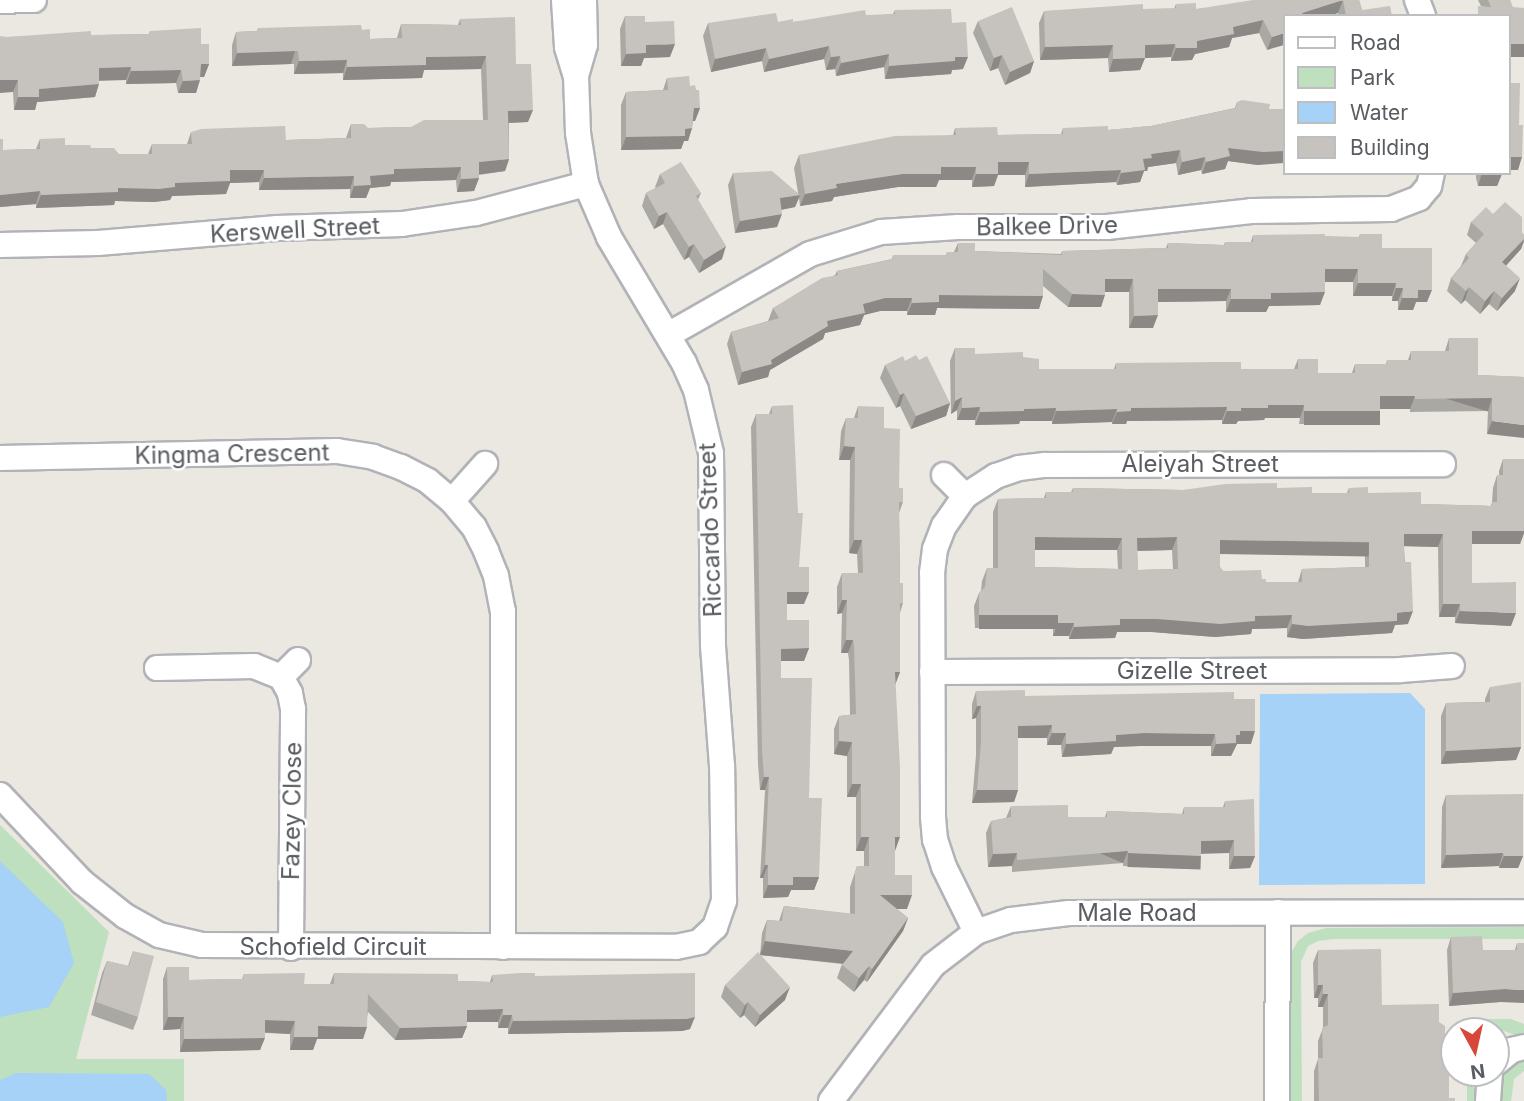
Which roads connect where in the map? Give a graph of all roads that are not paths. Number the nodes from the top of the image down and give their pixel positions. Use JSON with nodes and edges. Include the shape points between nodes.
{"nodes":[{"id":1,"x":34,"y":0,"type":"edge"},
{"id":2,"x":564,"y":0,"type":"edge"},
{"id":3,"x":584,"y":0,"type":"edge"},
{"id":4,"x":0,"y":1,"type":"edge"},
{"id":5,"x":576,"y":77,"type":"junction"},
{"id":6,"x":1432,"y":175,"type":"edge"},
{"id":7,"x":586,"y":184,"type":"junction"},
{"id":8,"x":0,"y":245,"type":"edge"},
{"id":9,"x":668,"y":335,"type":"junction"},
{"id":10,"x":0,"y":458,"type":"edge"},
{"id":11,"x":485,"y":464,"type":"dead end"},
{"id":12,"x":1443,"y":464,"type":"dead end"},
{"id":13,"x":944,"y":475,"type":"dead end"},
{"id":14,"x":965,"y":496,"type":"junction"},
{"id":15,"x":452,"y":501,"type":"junction"},
{"id":16,"x":1452,"y":666,"type":"dead end"},
{"id":17,"x":157,"y":668,"type":"dead end"},
{"id":18,"x":932,"y":672,"type":"junction"},
{"id":19,"x":0,"y":795,"type":"edge"},
{"id":20,"x":1278,"y":912,"type":"junction"},
{"id":21,"x":1524,"y":912,"type":"edge"},
{"id":22,"x":715,"y":927,"type":"joint"},
{"id":23,"x":976,"y":932,"type":"junction"},
{"id":24,"x":503,"y":947,"type":"junction"},
{"id":25,"x":291,"y":948,"type":"junction"},
{"id":26,"x":831,"y":1101,"type":"edge"},
{"id":27,"x":1277,"y":1101,"type":"edge"}],
"edges":[{"from":1,"to":4,"type":"street"},
{"from":2,"to":5,"type":"street","name":"Riccardo Street","via":[[567,47]]},
{"from":3,"to":5,"type":"street","name":"Riccardo Street","via":[[585,45]]},
{"from":5,"to":7,"type":"street","name":"Riccardo Street"},
{"from":6,"to":9,"type":"street","name":"Balkee Drive","via":[[1419,198],[1391,209],[1251,211],[1107,227],[881,232],[810,254]]},
{"from":7,"to":8,"type":"street","name":"Kerswell Street","via":[[476,213],[402,224]]},
{"from":7,"to":9,"type":"street","name":"Riccardo Street","via":[[609,237]]},
{"from":9,"to":22,"type":"street","name":"Riccardo Street","via":[[696,390],[711,453],[713,645],[722,766],[724,888],[723,911]]},
{"from":10,"to":15,"type":"street","name":"Kingma Crescent","via":[[337,451],[401,467]]},
{"from":11,"to":15,"type":"street"},
{"from":12,"to":14,"type":"street","name":"Aleiyah Street","via":[[1045,465],[996,476]]},
{"from":13,"to":14,"type":"street"},
{"from":14,"to":18,"type":"street","name":"Aleiyah Street","via":[[944,526],[935,550]]},
{"from":15,"to":24,"type":"street","name":"Kingma Crescent","via":[[474,527],[486,551],[503,611]]},
{"from":16,"to":18,"type":"street","name":"Gizelle Street"},
{"from":17,"to":25,"type":"street","name":"Fazey Close","via":[[290,668]]},
{"from":18,"to":23,"type":"street","name":"Aleiyah Street","via":[[935,840]]},
{"from":19,"to":25,"type":"street","name":"Schofield Circuit","via":[[82,882],[125,916],[159,935],[202,945]]},
{"from":20,"to":21,"type":"street","name":"Male Road"},
{"from":20,"to":23,"type":"street","name":"Male Road","via":[[1046,914]]},
{"from":20,"to":27,"type":"street"},
{"from":22,"to":24,"type":"street","name":"Schofield Circuit","via":[[699,942],[676,947]]},
{"from":23,"to":26,"type":"street","name":"Male Road","via":[[924,974]]},
{"from":24,"to":25,"type":"street","name":"Schofield Circuit"}]}
